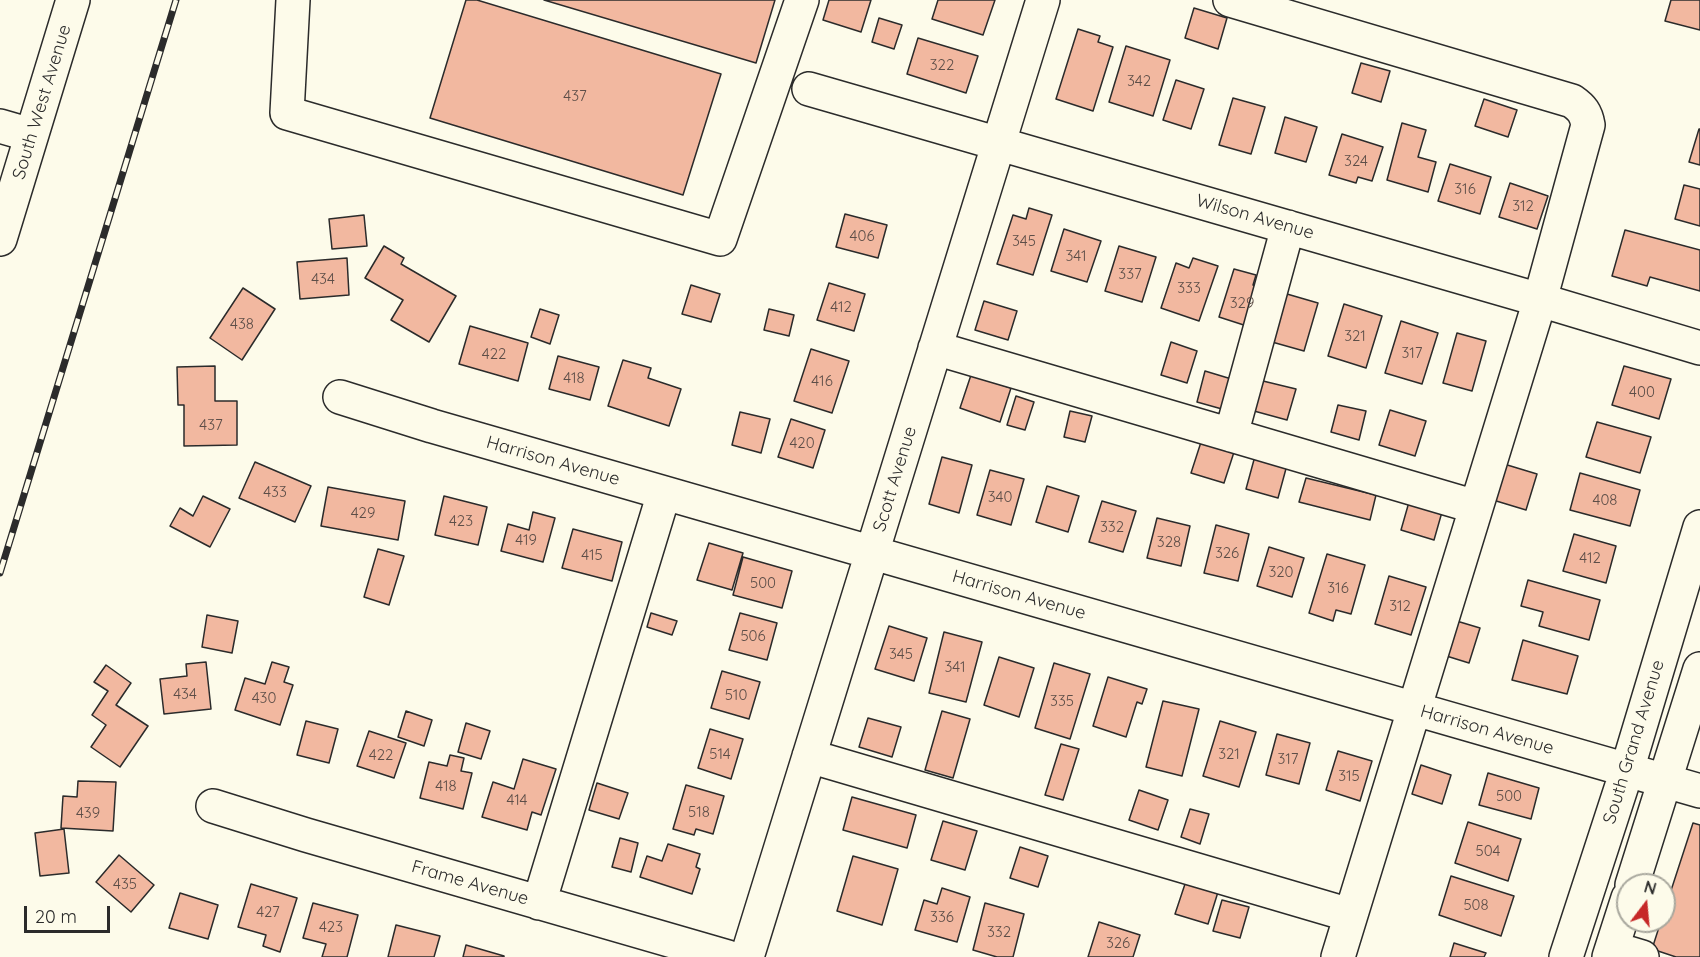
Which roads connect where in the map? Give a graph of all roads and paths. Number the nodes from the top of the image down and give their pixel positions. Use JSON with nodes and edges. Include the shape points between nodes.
{"nodes":[{"id":1,"x":73,"y":0,"type":"edge"},
{"id":2,"x":293,"y":0,"type":"edge"},
{"id":3,"x":802,"y":0,"type":"edge"},
{"id":4,"x":1043,"y":0,"type":"edge"},
{"id":5,"x":1230,"y":0,"type":"edge"},
{"id":6,"x":809,"y":89,"type":"dead end"},
{"id":7,"x":0,"y":126,"type":"edge"},
{"id":8,"x":31,"y":135,"type":"junction"},
{"id":9,"x":998,"y":143,"type":"junction"},
{"id":10,"x":1288,"y":227,"type":"junction"},
{"id":11,"x":0,"y":239,"type":"edge"},
{"id":12,"x":1540,"y":300,"type":"junction"},
{"id":13,"x":935,"y":348,"type":"junction"},
{"id":14,"x":1700,"y":348,"type":"edge"},
{"id":15,"x":340,"y":397,"type":"dead end"},
{"id":16,"x":1231,"y":435,"type":"junction"},
{"id":17,"x":664,"y":493,"type":"junction"},
{"id":18,"x":1476,"y":507,"type":"junction"},
{"id":19,"x":1700,"y":527,"type":"edge"},
{"id":20,"x":872,"y":553,"type":"junction"},
{"id":21,"x":1700,"y":669,"type":"edge"},
{"id":22,"x":1413,"y":709,"type":"junction"},
{"id":23,"x":809,"y":756,"type":"junction"},
{"id":24,"x":1627,"y":770,"type":"junction"},
{"id":25,"x":1665,"y":781,"type":"junction"},
{"id":26,"x":1700,"y":791,"type":"edge"},
{"id":27,"x":213,"y":806,"type":"dead end"},
{"id":28,"x":1636,"y":873,"type":"edge"},
{"id":29,"x":539,"y":903,"type":"junction"},
{"id":30,"x":1350,"y":915,"type":"junction"},
{"id":31,"x":1624,"y":933,"type":"edge"},
{"id":32,"x":1621,"y":954,"type":"edge"},
{"id":33,"x":728,"y":957,"type":"edge"},
{"id":34,"x":747,"y":957,"type":"edge"},
{"id":35,"x":1338,"y":957,"type":"edge"},
{"id":36,"x":1566,"y":957,"type":"edge"}],
"edges":[{"from":1,"to":8,"type":"street","name":"South West Avenue"},
{"from":2,"to":3,"type":"street","via":[[287,113],[720,239]]},
{"from":4,"to":9,"type":"street","name":"Scott Avenue"},
{"from":5,"to":12,"type":"street","via":[[1572,101],[1582,108],[1588,124]]},
{"from":6,"to":9,"type":"street","name":"Wilson Avenue"},
{"from":7,"to":8,"type":"street"},
{"from":8,"to":11,"type":"street","name":"South West Avenue"},
{"from":9,"to":10,"type":"street","name":"Wilson Avenue"},
{"from":9,"to":13,"type":"street","name":"Scott Avenue"},
{"from":10,"to":12,"type":"street","name":"Wilson Avenue"},
{"from":10,"to":16,"type":"street"},
{"from":12,"to":14,"type":"street","name":"Wilson Avenue"},
{"from":12,"to":18,"type":"street"},
{"from":13,"to":16,"type":"street"},
{"from":13,"to":20,"type":"street","name":"Scott Avenue"},
{"from":15,"to":17,"type":"street","name":"Harrison Avenue"},
{"from":16,"to":18,"type":"street"},
{"from":17,"to":20,"type":"street","name":"Harrison Avenue"},
{"from":17,"to":29,"type":"street"},
{"from":18,"to":22,"type":"street"},
{"from":19,"to":24,"type":"street","name":"South Grand Avenue"},
{"from":20,"to":22,"type":"street","name":"Harrison Avenue"},
{"from":20,"to":23,"type":"street","name":"Scott Avenue"},
{"from":21,"to":25,"type":"street"},
{"from":22,"to":24,"type":"street","name":"Harrison Avenue"},
{"from":22,"to":30,"type":"street"},
{"from":23,"to":30,"type":"street"},
{"from":23,"to":34,"type":"street","name":"Scott Avenue"},
{"from":24,"to":25,"type":"street","name":"Harrison Avenue"},
{"from":24,"to":36,"type":"street","name":"South Grand Avenue"},
{"from":25,"to":26,"type":"street","name":"Harrison Avenue"},
{"from":25,"to":28,"type":"street"},
{"from":27,"to":29,"type":"street","name":"Frame Avenue"},
{"from":29,"to":33,"type":"street","name":"Frame Avenue"},
{"from":30,"to":35,"type":"street"},
{"from":31,"to":32,"type":"street"}]}
